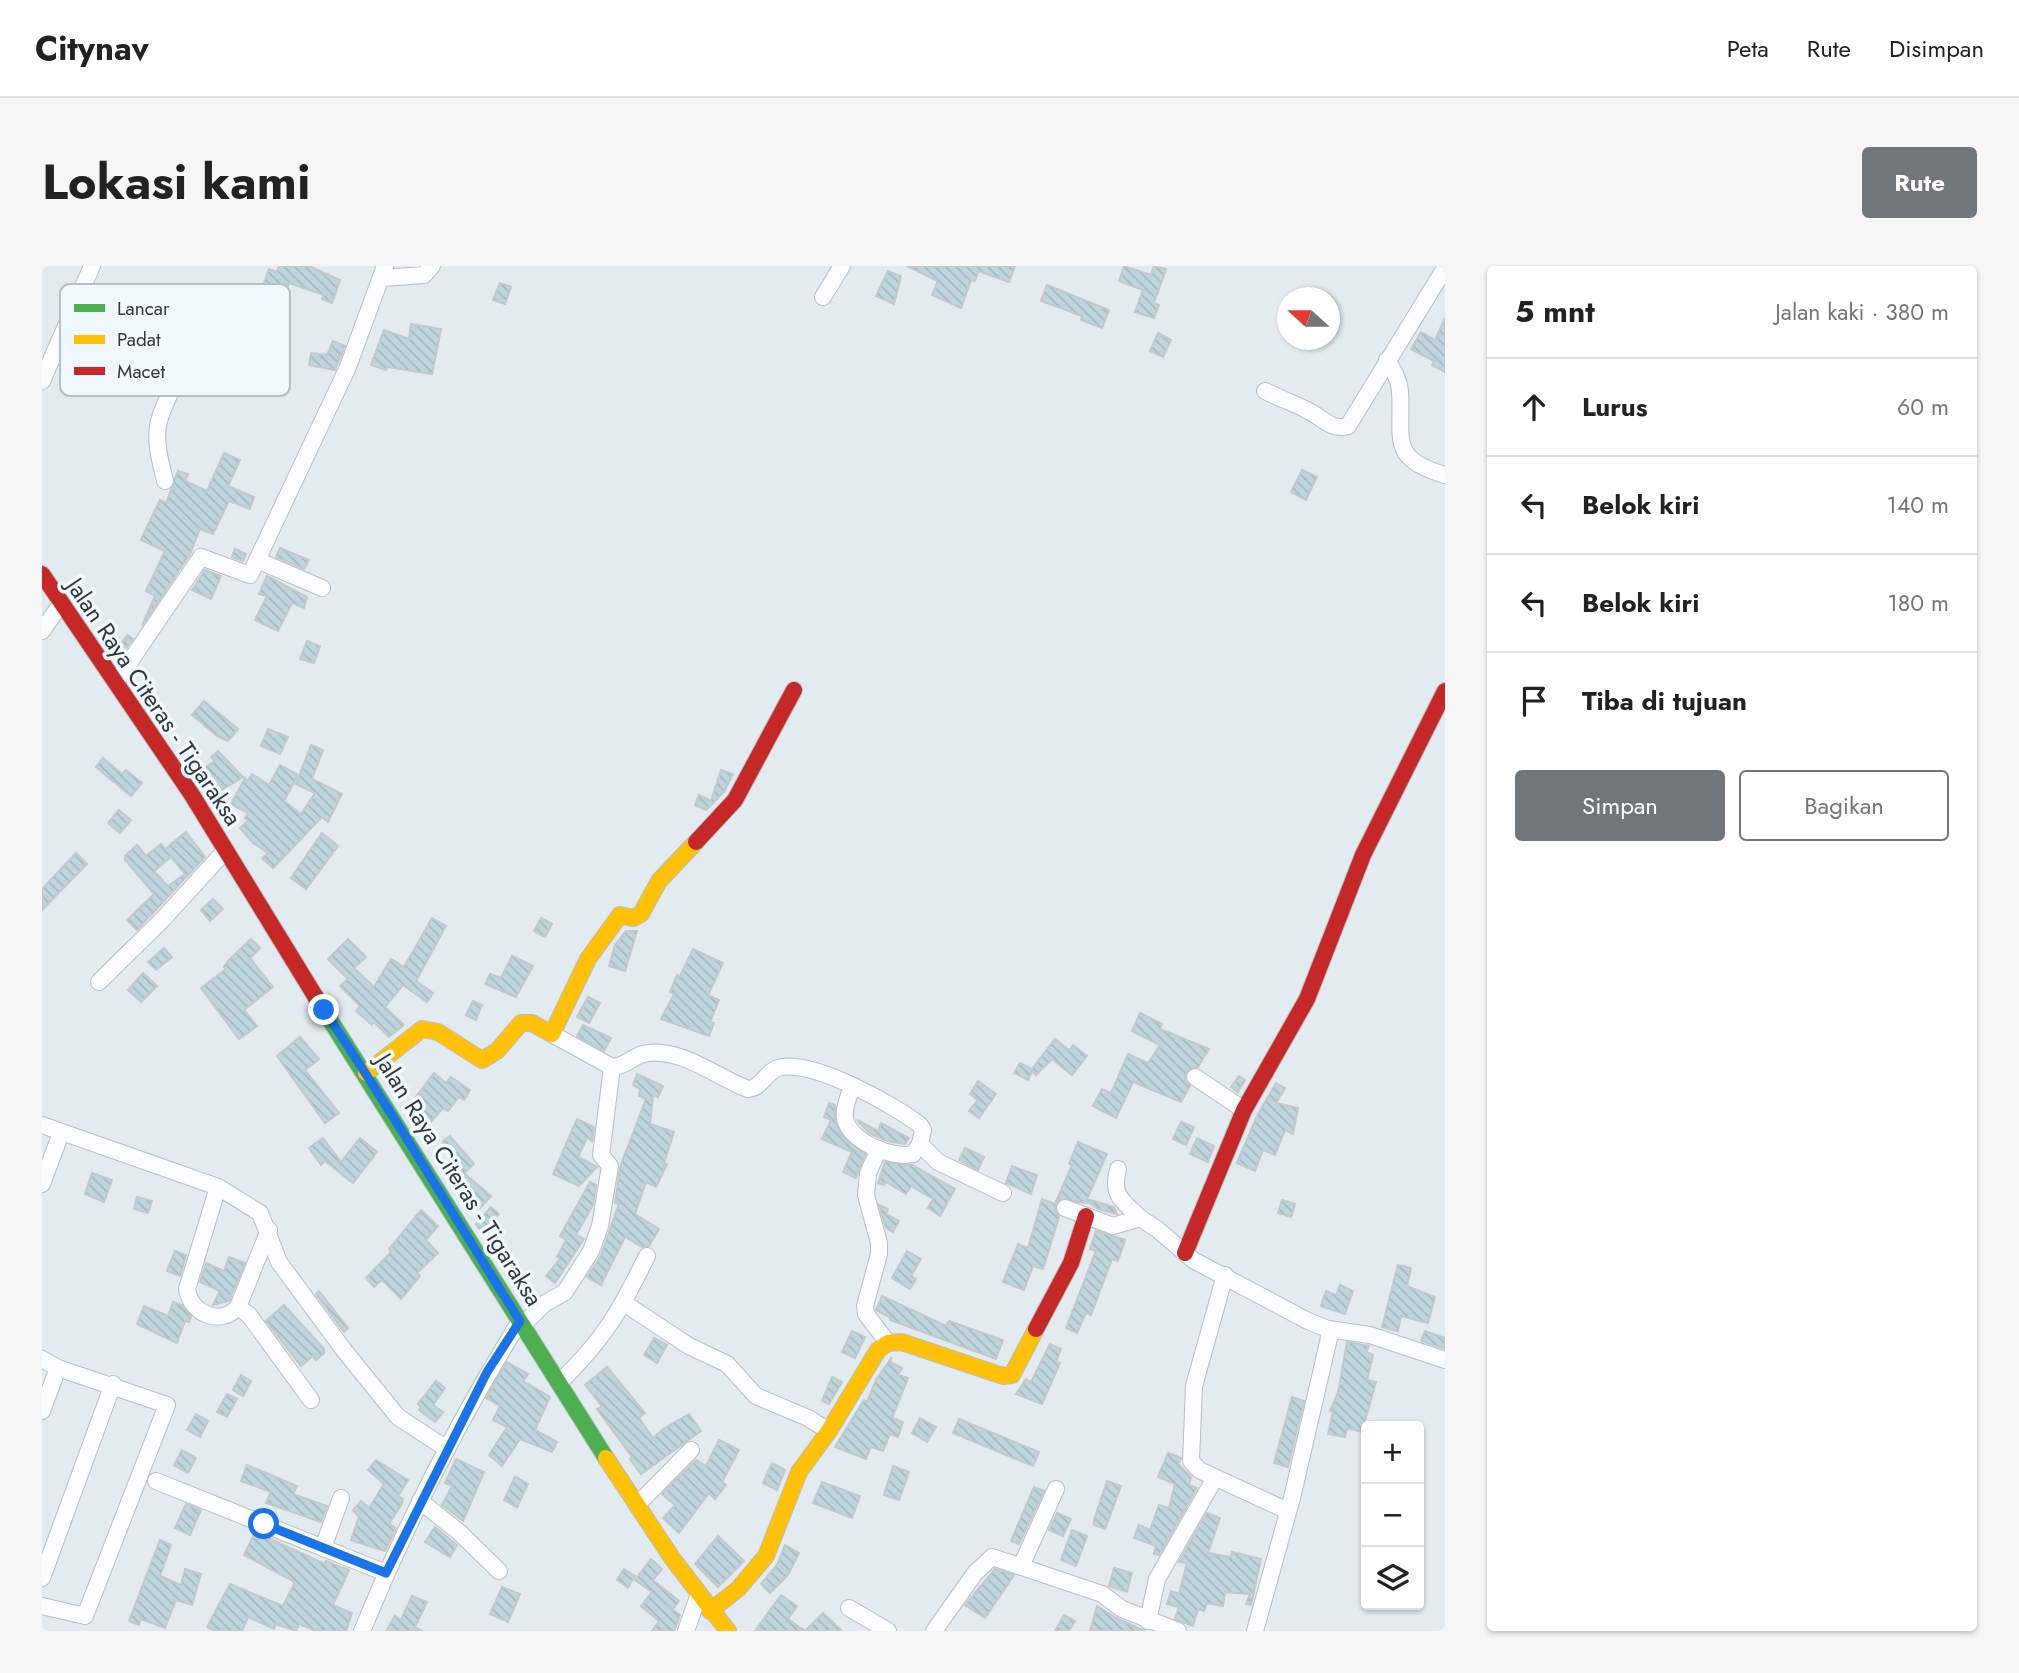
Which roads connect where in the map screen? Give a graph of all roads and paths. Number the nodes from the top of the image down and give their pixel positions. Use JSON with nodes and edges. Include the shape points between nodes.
{"nodes":[{"id":1,"x":92,"y":266,"type":"edge"},
{"id":2,"x":432,"y":266,"type":"edge"},
{"id":3,"x":842,"y":266,"type":"edge"},
{"id":4,"x":1445,"y":268,"type":"edge"},
{"id":5,"x":383,"y":272,"type":"edge"},
{"id":6,"x":85,"y":284,"type":"edge"},
{"id":7,"x":823,"y":297,"type":"dead end"},
{"id":8,"x":60,"y":343,"type":"edge"},
{"id":9,"x":58,"y":348,"type":"joint"},
{"id":10,"x":1387,"y":360,"type":"junction"},
{"id":11,"x":42,"y":381,"type":"edge"},
{"id":12,"x":1265,"y":391,"type":"dead end"},
{"id":13,"x":168,"y":396,"type":"edge"},
{"id":14,"x":1445,"y":475,"type":"edge"},
{"id":15,"x":165,"y":481,"type":"dead end"},
{"id":16,"x":257,"y":560,"type":"junction"},
{"id":17,"x":42,"y":574,"type":"edge"},
{"id":18,"x":322,"y":588,"type":"dead end"},
{"id":19,"x":61,"y":604,"type":"junction"},
{"id":20,"x":42,"y":631,"type":"edge"},
{"id":21,"x":116,"y":682,"type":"junction"},
{"id":22,"x":794,"y":690,"type":"dead end"},
{"id":23,"x":1445,"y":691,"type":"edge"},
{"id":24,"x":225,"y":851,"type":"junction"},
{"id":25,"x":99,"y":982,"type":"dead end"},
{"id":26,"x":552,"y":1034,"type":"junction"},
{"id":27,"x":612,"y":1067,"type":"junction"},
{"id":28,"x":366,"y":1073,"type":"junction"},
{"id":29,"x":1195,"y":1077,"type":"dead end"},
{"id":30,"x":852,"y":1086,"type":"junction"},
{"id":31,"x":1244,"y":1110,"type":"junction"},
{"id":32,"x":42,"y":1125,"type":"edge"},
{"id":33,"x":61,"y":1133,"type":"junction"},
{"id":34,"x":920,"y":1144,"type":"junction"},
{"id":35,"x":878,"y":1149,"type":"junction"},
{"id":36,"x":1118,"y":1169,"type":"dead end"},
{"id":37,"x":43,"y":1180,"type":"edge"},
{"id":38,"x":218,"y":1187,"type":"junction"},
{"id":39,"x":1003,"y":1193,"type":"dead end"},
{"id":40,"x":1065,"y":1208,"type":"dead end"},
{"id":41,"x":1086,"y":1216,"type":"junction"},
{"id":42,"x":1140,"y":1219,"type":"junction"},
{"id":43,"x":269,"y":1230,"type":"junction"},
{"id":44,"x":1185,"y":1253,"type":"junction"},
{"id":45,"x":648,"y":1256,"type":"dead end"},
{"id":46,"x":1225,"y":1275,"type":"junction"},
{"id":47,"x":624,"y":1303,"type":"junction"},
{"id":48,"x":238,"y":1307,"type":"junction"},
{"id":49,"x":521,"y":1323,"type":"junction"},
{"id":50,"x":1328,"y":1329,"type":"junction"},
{"id":51,"x":888,"y":1343,"type":"junction"},
{"id":52,"x":42,"y":1359,"type":"edge"},
{"id":53,"x":1445,"y":1360,"type":"edge"},
{"id":54,"x":58,"y":1368,"type":"junction"},
{"id":55,"x":560,"y":1382,"type":"junction"},
{"id":56,"x":113,"y":1384,"type":"junction"},
{"id":57,"x":311,"y":1400,"type":"dead end"},
{"id":58,"x":42,"y":1411,"type":"edge"},
{"id":59,"x":829,"y":1431,"type":"junction"},
{"id":60,"x":447,"y":1449,"type":"junction"},
{"id":61,"x":691,"y":1450,"type":"dead end"},
{"id":62,"x":1215,"y":1478,"type":"junction"},
{"id":63,"x":156,"y":1481,"type":"dead end"},
{"id":64,"x":1056,"y":1489,"type":"dead end"},
{"id":65,"x":341,"y":1498,"type":"dead end"},
{"id":66,"x":420,"y":1501,"type":"junction"},
{"id":67,"x":637,"y":1505,"type":"junction"},
{"id":68,"x":1288,"y":1511,"type":"junction"},
{"id":69,"x":323,"y":1548,"type":"junction"},
{"id":70,"x":1021,"y":1566,"type":"junction"},
{"id":71,"x":499,"y":1571,"type":"dead end"},
{"id":72,"x":386,"y":1573,"type":"junction"},
{"id":73,"x":42,"y":1578,"type":"edge"},
{"id":74,"x":699,"y":1594,"type":"junction"},
{"id":75,"x":42,"y":1606,"type":"edge"},
{"id":76,"x":849,"y":1608,"type":"dead end"},
{"id":77,"x":710,"y":1611,"type":"junction"},
{"id":78,"x":1148,"y":1621,"type":"junction"},
{"id":79,"x":362,"y":1631,"type":"edge"},
{"id":80,"x":686,"y":1631,"type":"edge"},
{"id":81,"x":728,"y":1631,"type":"edge"},
{"id":82,"x":888,"y":1631,"type":"edge"},
{"id":83,"x":934,"y":1631,"type":"edge"},
{"id":84,"x":1178,"y":1631,"type":"edge"},
{"id":85,"x":1255,"y":1631,"type":"edge"}],
"edges":[{"from":1,"to":6,"type":"street"},
{"from":2,"to":5,"type":"street","via":[[425,275]]},
{"from":3,"to":7,"type":"street"},
{"from":4,"to":10,"type":"street"},
{"from":5,"to":16,"type":"street","via":[[348,367]]},
{"from":8,"to":9,"type":"street"},
{"from":9,"to":11,"type":"street"},
{"from":10,"to":12,"type":"street","via":[[1358,413],[1341,429]]},
{"from":10,"to":14,"type":"street","via":[[1400,390],[1399,429],[1405,454],[1424,469]]},
{"from":13,"to":15,"type":"street","via":[[157,444]]},
{"from":16,"to":18,"type":"street"},
{"from":16,"to":21,"type":"street","via":[[248,576],[201,556]]},
{"from":17,"to":19,"type":"street","name":"Jalan Raya Citeras - Tigaraksa"},
{"from":19,"to":20,"type":"street"},
{"from":19,"to":21,"type":"street","name":"Jalan Raya Citeras - Tigaraksa"},
{"from":21,"to":24,"type":"street","name":"Jalan Raya Citeras - Tigaraksa"},
{"from":22,"to":26,"type":"street","via":[[735,800],[659,881],[641,914],[633,918],[620,915],[599,940]]},
{"from":23,"to":31,"type":"street","via":[[1368,844],[1307,999]]},
{"from":24,"to":25,"type":"street"},
{"from":24,"to":28,"type":"street","name":"Jalan Raya Citeras - Tigaraksa"},
{"from":26,"to":27,"type":"street"},
{"from":26,"to":28,"type":"street","via":[[532,1023],[520,1023],[497,1051],[482,1060],[433,1030],[422,1030]]},
{"from":27,"to":30,"type":"street","via":[[655,1053],[682,1058],[748,1089],[778,1068],[793,1066]]},
{"from":27,"to":49,"type":"street","via":[[601,1155],[610,1166],[600,1226],[572,1283]]},
{"from":28,"to":49,"type":"street","name":"Jalan Raya Citeras - Tigaraksa"},
{"from":29,"to":31,"type":"street"},
{"from":30,"to":34,"type":"street","via":[[920,1125]]},
{"from":30,"to":35,"type":"street","via":[[845,1121],[853,1133]]},
{"from":31,"to":44,"type":"street"},
{"from":32,"to":33,"type":"street"},
{"from":33,"to":37,"type":"street"},
{"from":33,"to":38,"type":"street"},
{"from":34,"to":35,"type":"street","via":[[914,1154],[904,1157]]},
{"from":34,"to":39,"type":"street","via":[[938,1162]]},
{"from":35,"to":51,"type":"street","via":[[868,1173],[866,1195],[879,1254],[865,1306]]},
{"from":36,"to":42,"type":"street","via":[[1116,1194]]},
{"from":38,"to":43,"type":"street","via":[[260,1213]]},
{"from":38,"to":48,"type":"street","via":[[188,1297],[212,1317],[230,1317]]},
{"from":40,"to":41,"type":"street"},
{"from":41,"to":42,"type":"street","via":[[1113,1226]]},
{"from":41,"to":51,"type":"street","via":[[1071,1263],[1012,1375],[1003,1376],[901,1342]]},
{"from":42,"to":44,"type":"street"},
{"from":43,"to":48,"type":"street"},
{"from":43,"to":60,"type":"street","via":[[279,1262],[398,1417]]},
{"from":44,"to":46,"type":"street"},
{"from":45,"to":47,"type":"street"},
{"from":46,"to":50,"type":"street"},
{"from":46,"to":62,"type":"street","via":[[1194,1386],[1189,1450],[1194,1466]]},
{"from":47,"to":55,"type":"street","via":[[595,1347]]},
{"from":47,"to":59,"type":"street","via":[[689,1346],[727,1364],[756,1396]]},
{"from":48,"to":57,"type":"street","via":[[249,1315]]},
{"from":49,"to":55,"type":"street","name":"Jalan Raya Citeras - Tigaraksa"},
{"from":49,"to":60,"type":"street","via":[[500,1348]]},
{"from":50,"to":53,"type":"street","via":[[1370,1335]]},
{"from":50,"to":68,"type":"street"},
{"from":51,"to":59,"type":"street","via":[[864,1369]]},
{"from":52,"to":54,"type":"street"},
{"from":54,"to":56,"type":"street"},
{"from":54,"to":58,"type":"street"},
{"from":55,"to":67,"type":"street","name":"Jalan Raya Citeras - Tigaraksa"},
{"from":56,"to":73,"type":"street"},
{"from":56,"to":75,"type":"street","via":[[167,1405],[85,1616]]},
{"from":59,"to":77,"type":"street","via":[[799,1472],[766,1556],[738,1589]]},
{"from":60,"to":66,"type":"street"},
{"from":61,"to":67,"type":"street"},
{"from":62,"to":68,"type":"street"},
{"from":62,"to":78,"type":"street","via":[[1157,1579]]},
{"from":63,"to":69,"type":"street"},
{"from":64,"to":70,"type":"street"},
{"from":65,"to":69,"type":"street"},
{"from":66,"to":71,"type":"street"},
{"from":66,"to":72,"type":"street"},
{"from":67,"to":74,"type":"street","name":"Jalan Raya Citeras - Tigaraksa"},
{"from":68,"to":85,"type":"street"},
{"from":69,"to":72,"type":"street"},
{"from":70,"to":78,"type":"street","via":[[1102,1594]]},
{"from":70,"to":83,"type":"street","via":[[992,1557],[985,1560]]},
{"from":72,"to":79,"type":"street"},
{"from":74,"to":77,"type":"street","name":"Jalan Raya Citeras - Tigaraksa"},
{"from":74,"to":80,"type":"street"},
{"from":76,"to":82,"type":"street"},
{"from":77,"to":81,"type":"street","name":"Jalan Raya Citeras - Tigaraksa"},
{"from":78,"to":84,"type":"street"}]}
